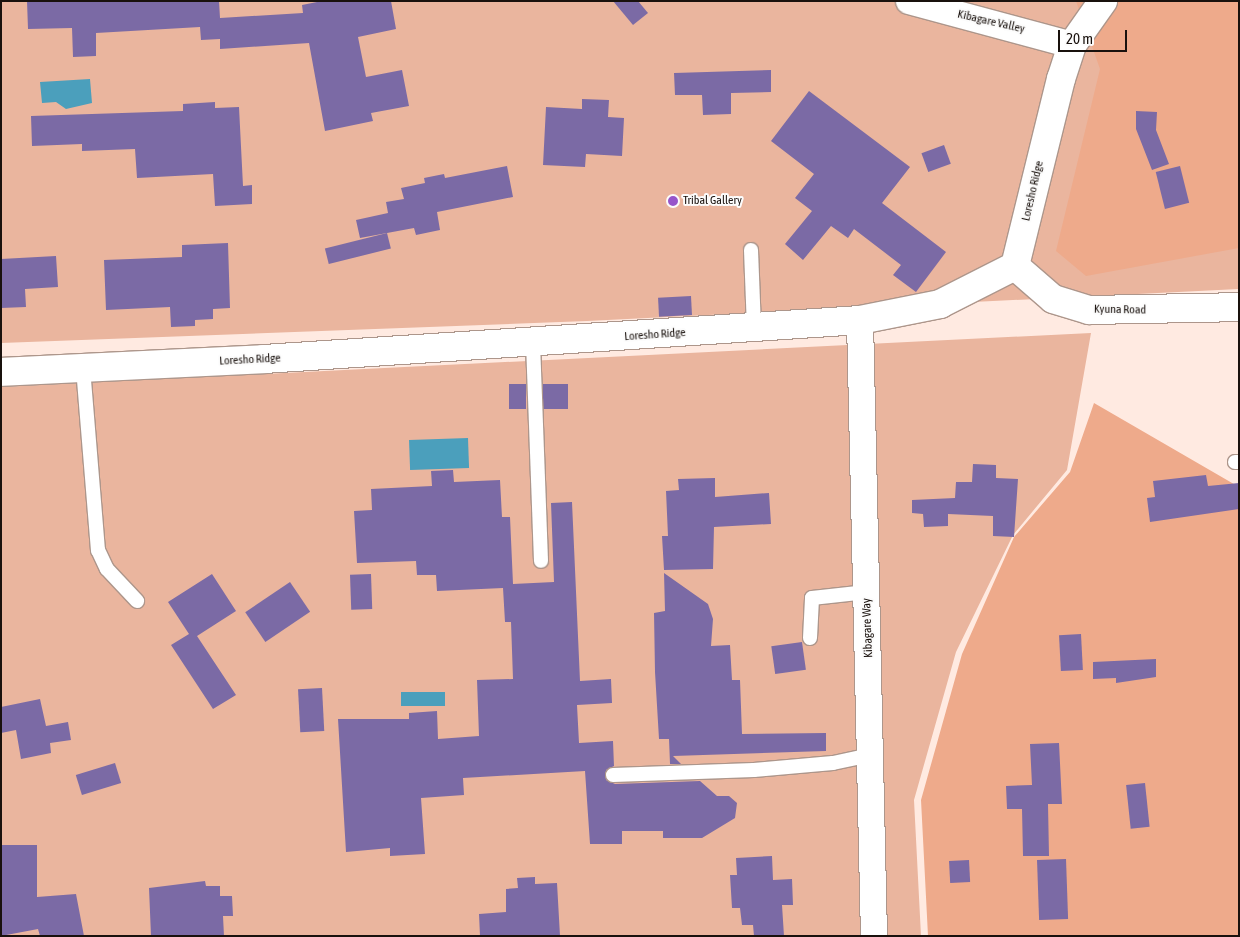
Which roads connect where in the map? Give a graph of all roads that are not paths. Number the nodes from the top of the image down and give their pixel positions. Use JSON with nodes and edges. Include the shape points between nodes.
{"nodes":[{"id":1,"x":909,"y":1,"type":"edge"},
{"id":2,"x":1103,"y":1,"type":"edge"},
{"id":3,"x":1072,"y":45,"type":"junction"},
{"id":4,"x":751,"y":250,"type":"dead end"},
{"id":5,"x":1015,"y":266,"type":"junction"},
{"id":6,"x":1239,"y":307,"type":"edge"},
{"id":7,"x":860,"y":320,"type":"junction"},
{"id":8,"x":754,"y":329,"type":"junction"},
{"id":9,"x":533,"y":343,"type":"junction"},
{"id":10,"x":83,"y":368,"type":"junction"},
{"id":11,"x":1,"y":372,"type":"edge"},
{"id":12,"x":541,"y":561,"type":"dead end"},
{"id":13,"x":868,"y":592,"type":"junction"},
{"id":14,"x":137,"y":602,"type":"dead end"},
{"id":15,"x":810,"y":638,"type":"dead end"},
{"id":16,"x":872,"y":754,"type":"junction"},
{"id":17,"x":613,"y":775,"type":"dead end"},
{"id":18,"x":874,"y":936,"type":"edge"}],
"edges":[{"from":1,"to":3,"type":"street","name":"Kibagare Valley"},
{"from":2,"to":3,"type":"main road","name":"Loresho Ridge"},
{"from":3,"to":5,"type":"main road","name":"Loresho Ridge","via":[[1054,104]]},
{"from":4,"to":8,"type":"lane"},
{"from":5,"to":6,"type":"main road","name":"Kyuna Road","via":[[1053,299],[1089,310]]},
{"from":5,"to":7,"type":"main road","name":"Loresho Ridge","via":[[940,304]]},
{"from":7,"to":8,"type":"main road","name":"Loresho Ridge"},
{"from":7,"to":13,"type":"street","name":"Kibagare Way"},
{"from":8,"to":9,"type":"main road","name":"Loresho Ridge"},
{"from":9,"to":10,"type":"main road","name":"Loresho Ridge"},
{"from":9,"to":12,"type":"lane"},
{"from":10,"to":11,"type":"main road","name":"Loresho Ridge"},
{"from":10,"to":14,"type":"lane","via":[[98,550],[107,569]]},
{"from":13,"to":15,"type":"lane","via":[[812,598]]},
{"from":13,"to":16,"type":"street","name":"Kibagare Way"},
{"from":16,"to":17,"type":"lane","via":[[833,763],[774,768]]},
{"from":16,"to":18,"type":"street","name":"Kibagare Way"}]}
